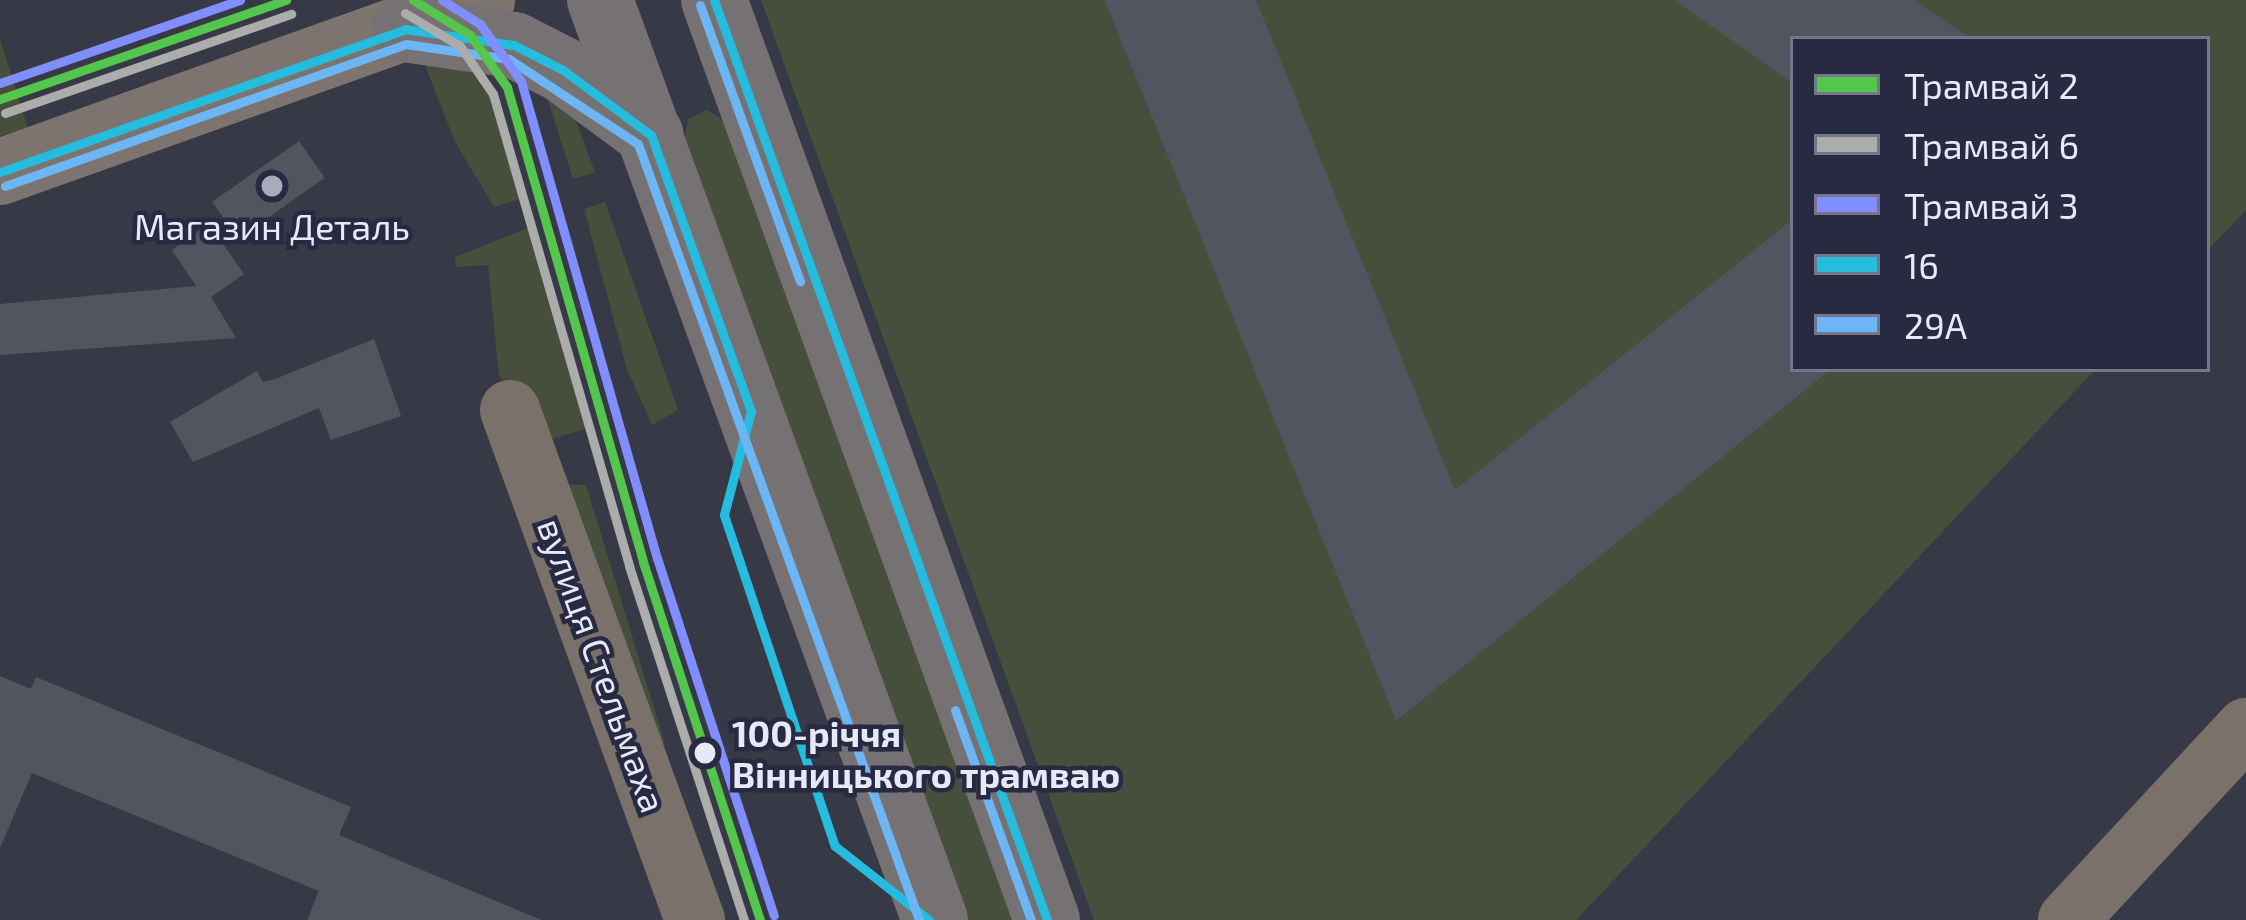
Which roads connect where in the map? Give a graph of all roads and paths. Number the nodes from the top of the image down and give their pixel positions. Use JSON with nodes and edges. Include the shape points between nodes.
{"nodes":[{"id":1,"x":482,"y":0,"type":"edge"},
{"id":2,"x":600,"y":0,"type":"edge"},
{"id":3,"x":714,"y":0,"type":"edge"},
{"id":4,"x":405,"y":29,"type":"junction"},
{"id":5,"x":751,"y":103,"type":"junction"},
{"id":6,"x":651,"y":135,"type":"junction"},
{"id":7,"x":0,"y":172,"type":"edge"},
{"id":8,"x":510,"y":410,"type":"dead end"},
{"id":9,"x":2246,"y":728,"type":"edge"},
{"id":10,"x":695,"y":920,"type":"edge"},
{"id":11,"x":935,"y":920,"type":"edge"},
{"id":12,"x":1047,"y":920,"type":"edge"},
{"id":13,"x":2068,"y":920,"type":"edge"}],
"edges":[{"from":1,"to":4,"type":"main road"},
{"from":2,"to":6,"type":"highway"},
{"from":3,"to":5,"type":"highway"},
{"from":4,"to":6,"type":"highway","via":[[514,45],[563,70]]},
{"from":4,"to":7,"type":"main road"},
{"from":5,"to":6,"type":"highway","via":[[712,81],[689,84],[669,95]]},
{"from":5,"to":12,"type":"highway"},
{"from":6,"to":11,"type":"highway"},
{"from":8,"to":10,"type":"street","name":"вулиця Стельмаха"},
{"from":9,"to":13,"type":"street"}]}
